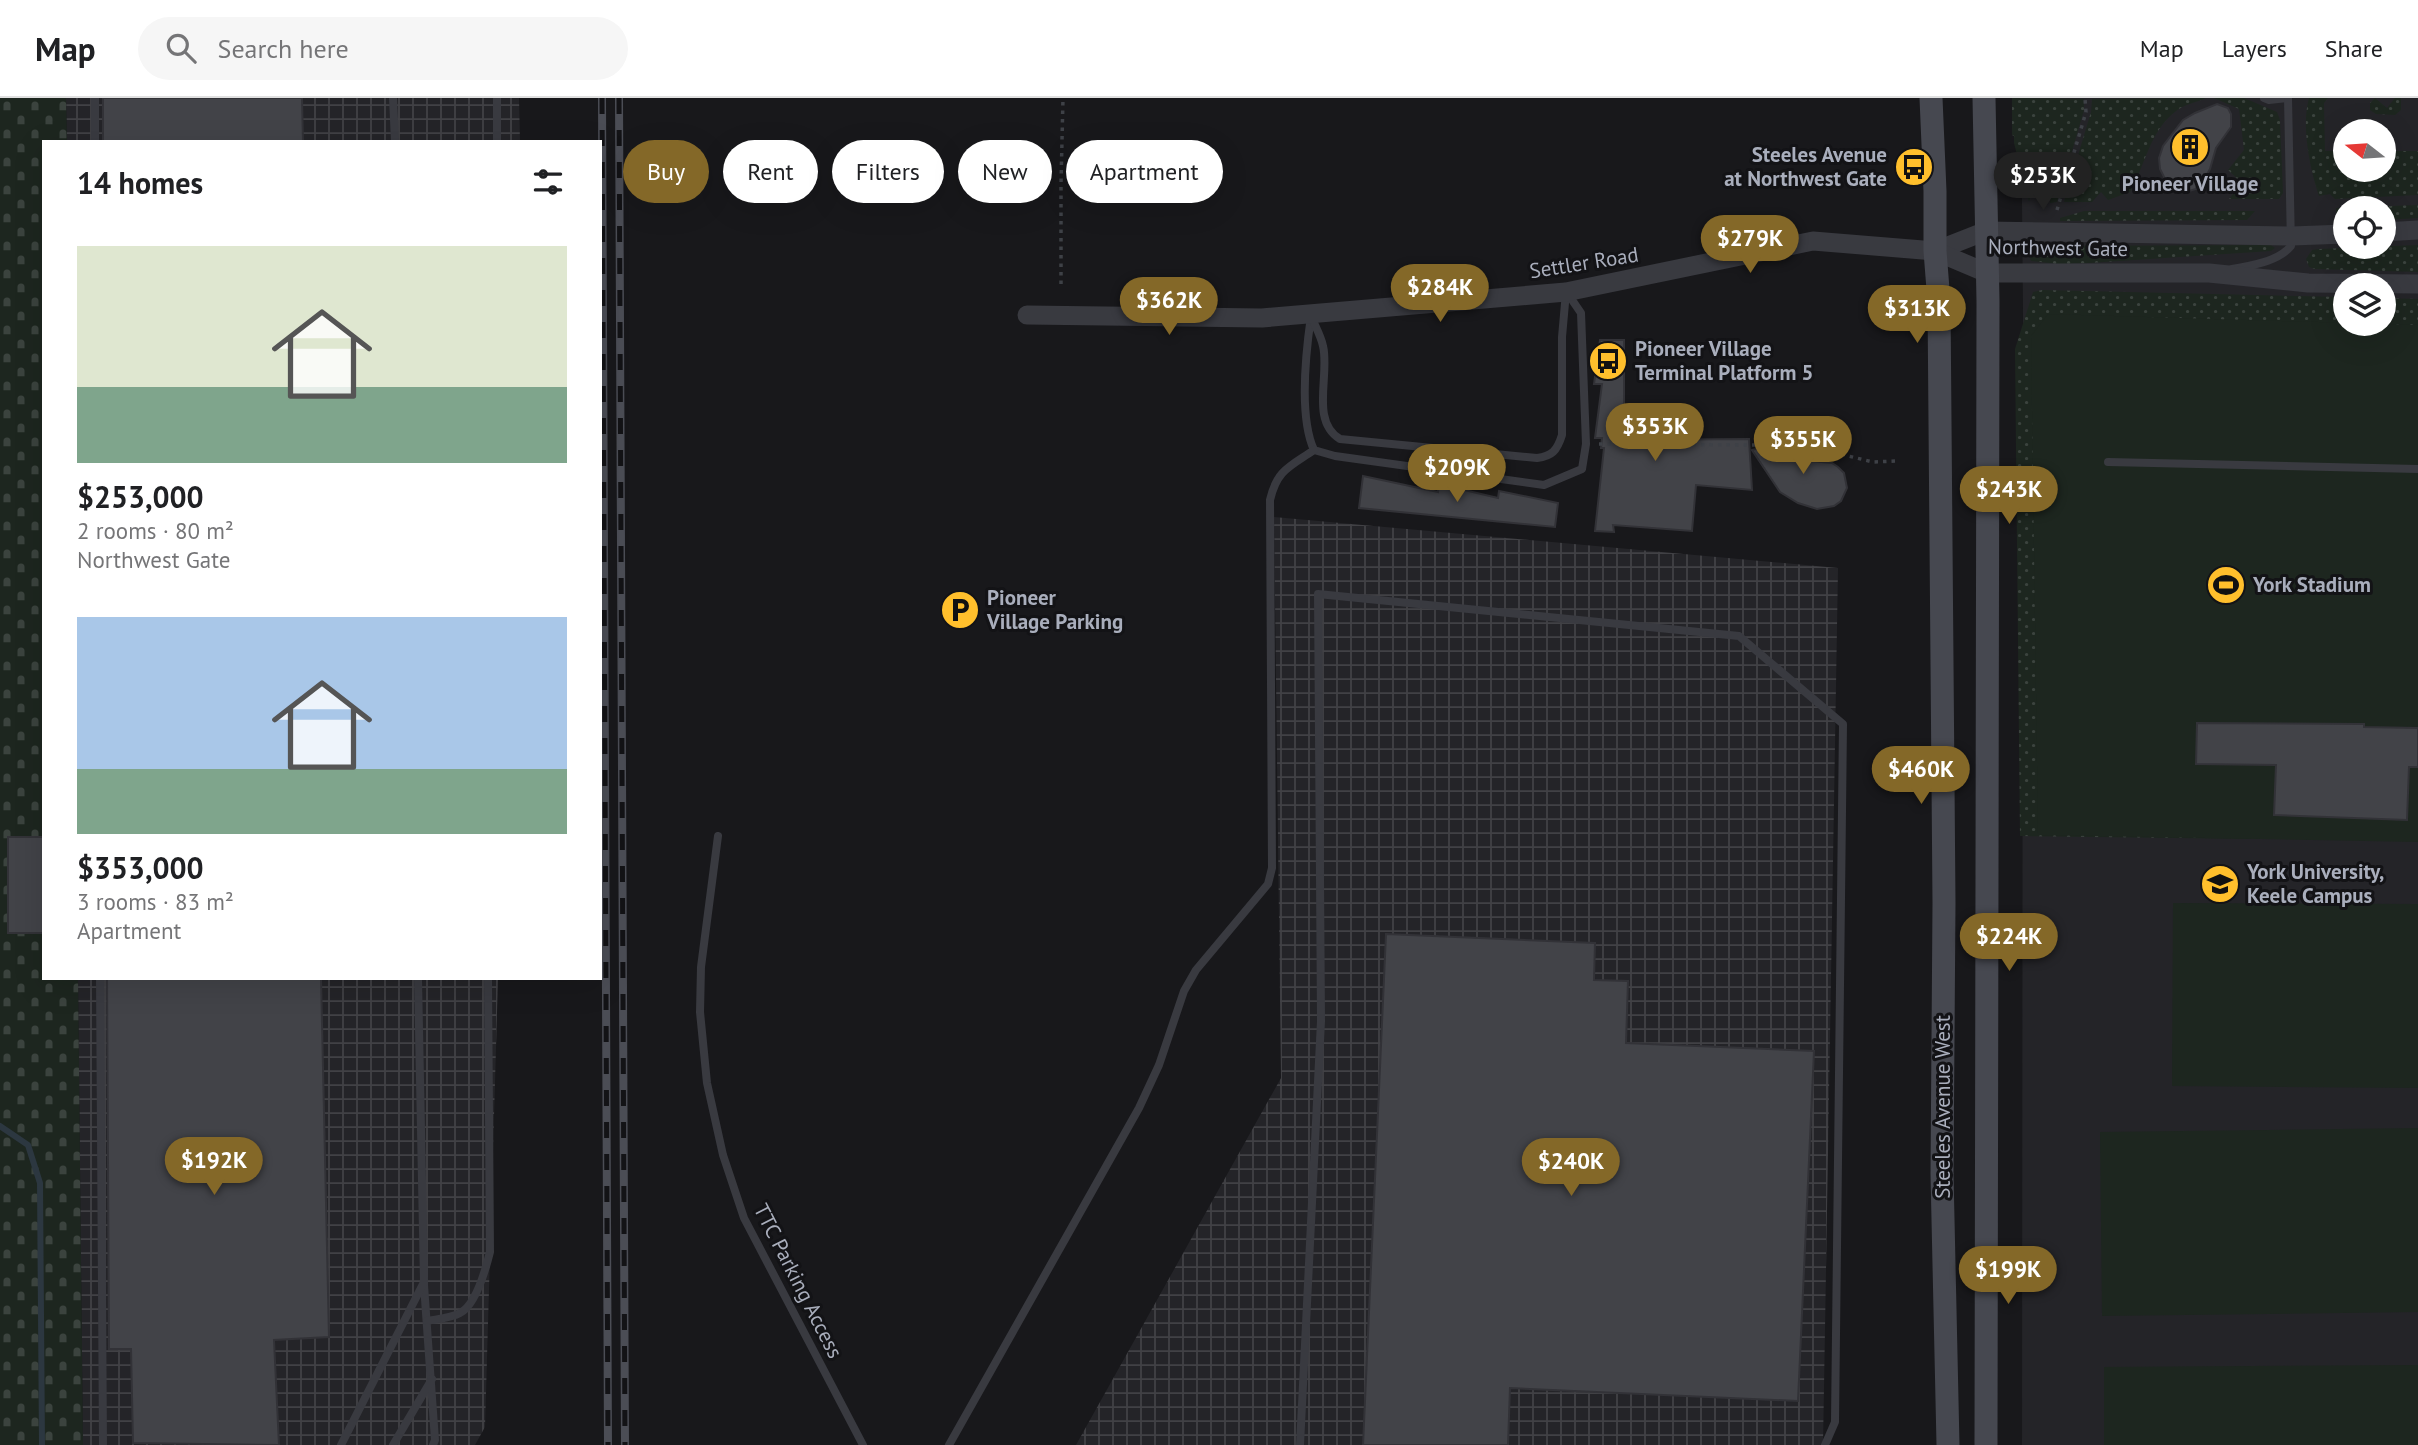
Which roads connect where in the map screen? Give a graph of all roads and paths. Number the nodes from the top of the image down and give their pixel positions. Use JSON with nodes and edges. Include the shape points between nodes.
{"nodes":[{"id":1,"x":94,"y":98,"type":"edge"},
{"id":2,"x":393,"y":98,"type":"edge"},
{"id":3,"x":498,"y":98,"type":"edge"},
{"id":4,"x":1063,"y":98,"type":"edge"},
{"id":5,"x":1931,"y":98,"type":"edge"},
{"id":6,"x":1984,"y":98,"type":"edge"},
{"id":7,"x":2264,"y":98,"type":"edge"},
{"id":8,"x":2288,"y":98,"type":"edge"},
{"id":9,"x":2085,"y":99,"type":"edge"},
{"id":10,"x":95,"y":140,"type":"edge"},
{"id":11,"x":395,"y":140,"type":"edge"},
{"id":12,"x":498,"y":140,"type":"edge"},
{"id":13,"x":2057,"y":210,"type":"dead end"},
{"id":14,"x":2418,"y":230,"type":"edge"},
{"id":15,"x":1986,"y":231,"type":"junction"},
{"id":16,"x":2396,"y":231,"type":"edge"},
{"id":17,"x":2333,"y":234,"type":"edge"},
{"id":18,"x":2292,"y":236,"type":"junction"},
{"id":19,"x":1934,"y":251,"type":"junction"},
{"id":20,"x":1987,"y":273,"type":"junction"},
{"id":21,"x":2208,"y":273,"type":"junction"},
{"id":22,"x":1061,"y":284,"type":"dead end"},
{"id":23,"x":2418,"y":284,"type":"edge"},
{"id":24,"x":1566,"y":292,"type":"junction"},
{"id":25,"x":1027,"y":315,"type":"dead end"},
{"id":26,"x":1311,"y":316,"type":"junction"},
{"id":27,"x":1586,"y":444,"type":"junction"},
{"id":28,"x":1314,"y":450,"type":"junction"},
{"id":29,"x":1898,"y":461,"type":"dead end"},
{"id":30,"x":2108,"y":461,"type":"dead end"},
{"id":31,"x":2418,"y":469,"type":"edge"},
{"id":32,"x":718,"y":836,"type":"dead end"},
{"id":33,"x":100,"y":980,"type":"edge"},
{"id":34,"x":418,"y":980,"type":"edge"},
{"id":35,"x":488,"y":980,"type":"edge"},
{"id":36,"x":424,"y":1282,"type":"junction"},
{"id":37,"x":427,"y":1321,"type":"junction"},
{"id":38,"x":432,"y":1379,"type":"junction"},
{"id":39,"x":103,"y":1445,"type":"edge"},
{"id":40,"x":341,"y":1445,"type":"edge"},
{"id":41,"x":393,"y":1445,"type":"edge"},
{"id":42,"x":433,"y":1445,"type":"edge"},
{"id":43,"x":863,"y":1445,"type":"edge"},
{"id":44,"x":949,"y":1445,"type":"edge"},
{"id":45,"x":1300,"y":1445,"type":"edge"},
{"id":46,"x":1825,"y":1445,"type":"edge"},
{"id":47,"x":1948,"y":1445,"type":"edge"},
{"id":48,"x":1986,"y":1445,"type":"edge"}],
"edges":[{"from":1,"to":10,"type":"lane"},
{"from":2,"to":11,"type":"lane"},
{"from":3,"to":12,"type":"lane"},
{"from":4,"to":22,"type":"path"},
{"from":5,"to":19,"type":"main road","name":"Steeles Avenue West"},
{"from":6,"to":15,"type":"main road","name":"Steeles Avenue West"},
{"from":7,"to":8,"type":"lane"},
{"from":8,"to":18,"type":"lane"},
{"from":9,"to":13,"type":"path","via":[[2086,112]]},
{"from":14,"to":16,"type":"street"},
{"from":15,"to":18,"type":"street","name":"Northwest Gate"},
{"from":15,"to":19,"type":"street","name":"Northwest Gate"},
{"from":15,"to":20,"type":"main road","name":"Steeles Avenue West"},
{"from":17,"to":18,"type":"street","name":"Northwest Gate"},
{"from":18,"to":21,"type":"lane","name":"Northwest Gate","via":[[2285,254]]},
{"from":19,"to":20,"type":"street","name":"Northwest Gate"},
{"from":19,"to":24,"type":"street","name":"Settler Road","via":[[1813,241]]},
{"from":19,"to":47,"type":"main road","name":"Steeles Avenue West","via":[[1939,315],[1942,1174]]},
{"from":20,"to":21,"type":"street","name":"Northwest Gate"},
{"from":20,"to":48,"type":"main road","name":"Steeles Avenue West"},
{"from":21,"to":23,"type":"street","name":"Northwest Gate","via":[[2308,283]]},
{"from":24,"to":26,"type":"street","name":"Settler Road"},
{"from":24,"to":26,"type":"lane","via":[[1562,436],[1550,456],[1537,458],[1340,439],[1332,434],[1325,419],[1324,347]]},
{"from":24,"to":27,"type":"lane","via":[[1581,313]]},
{"from":25,"to":26,"type":"street","name":"Settler Road"},
{"from":26,"to":28,"type":"lane","via":[[1307,430]]},
{"from":27,"to":28,"type":"lane","via":[[1582,469],[1544,485]]},
{"from":27,"to":29,"type":"path","via":[[1755,445],[1770,437],[1873,462]]},
{"from":28,"to":44,"type":"lane","via":[[1275,480],[1270,500],[1272,868],[1268,884],[1190,980],[1139,1108]]},
{"from":30,"to":31,"type":"lane"},
{"from":32,"to":43,"type":"lane","name":"TTC Parking Access","via":[[701,967],[700,1012],[707,1083],[723,1155],[744,1218]]},
{"from":33,"to":39,"type":"lane"},
{"from":34,"to":36,"type":"lane"},
{"from":35,"to":37,"type":"lane","via":[[490,1252],[484,1277],[462,1313]]},
{"from":36,"to":37,"type":"lane"},
{"from":36,"to":40,"type":"lane"},
{"from":37,"to":38,"type":"lane"},
{"from":38,"to":41,"type":"lane"},
{"from":38,"to":42,"type":"lane"},
{"from":45,"to":46,"type":"lane","via":[[1321,1021],[1318,594],[1739,636],[1843,724],[1835,1422]]}]}
